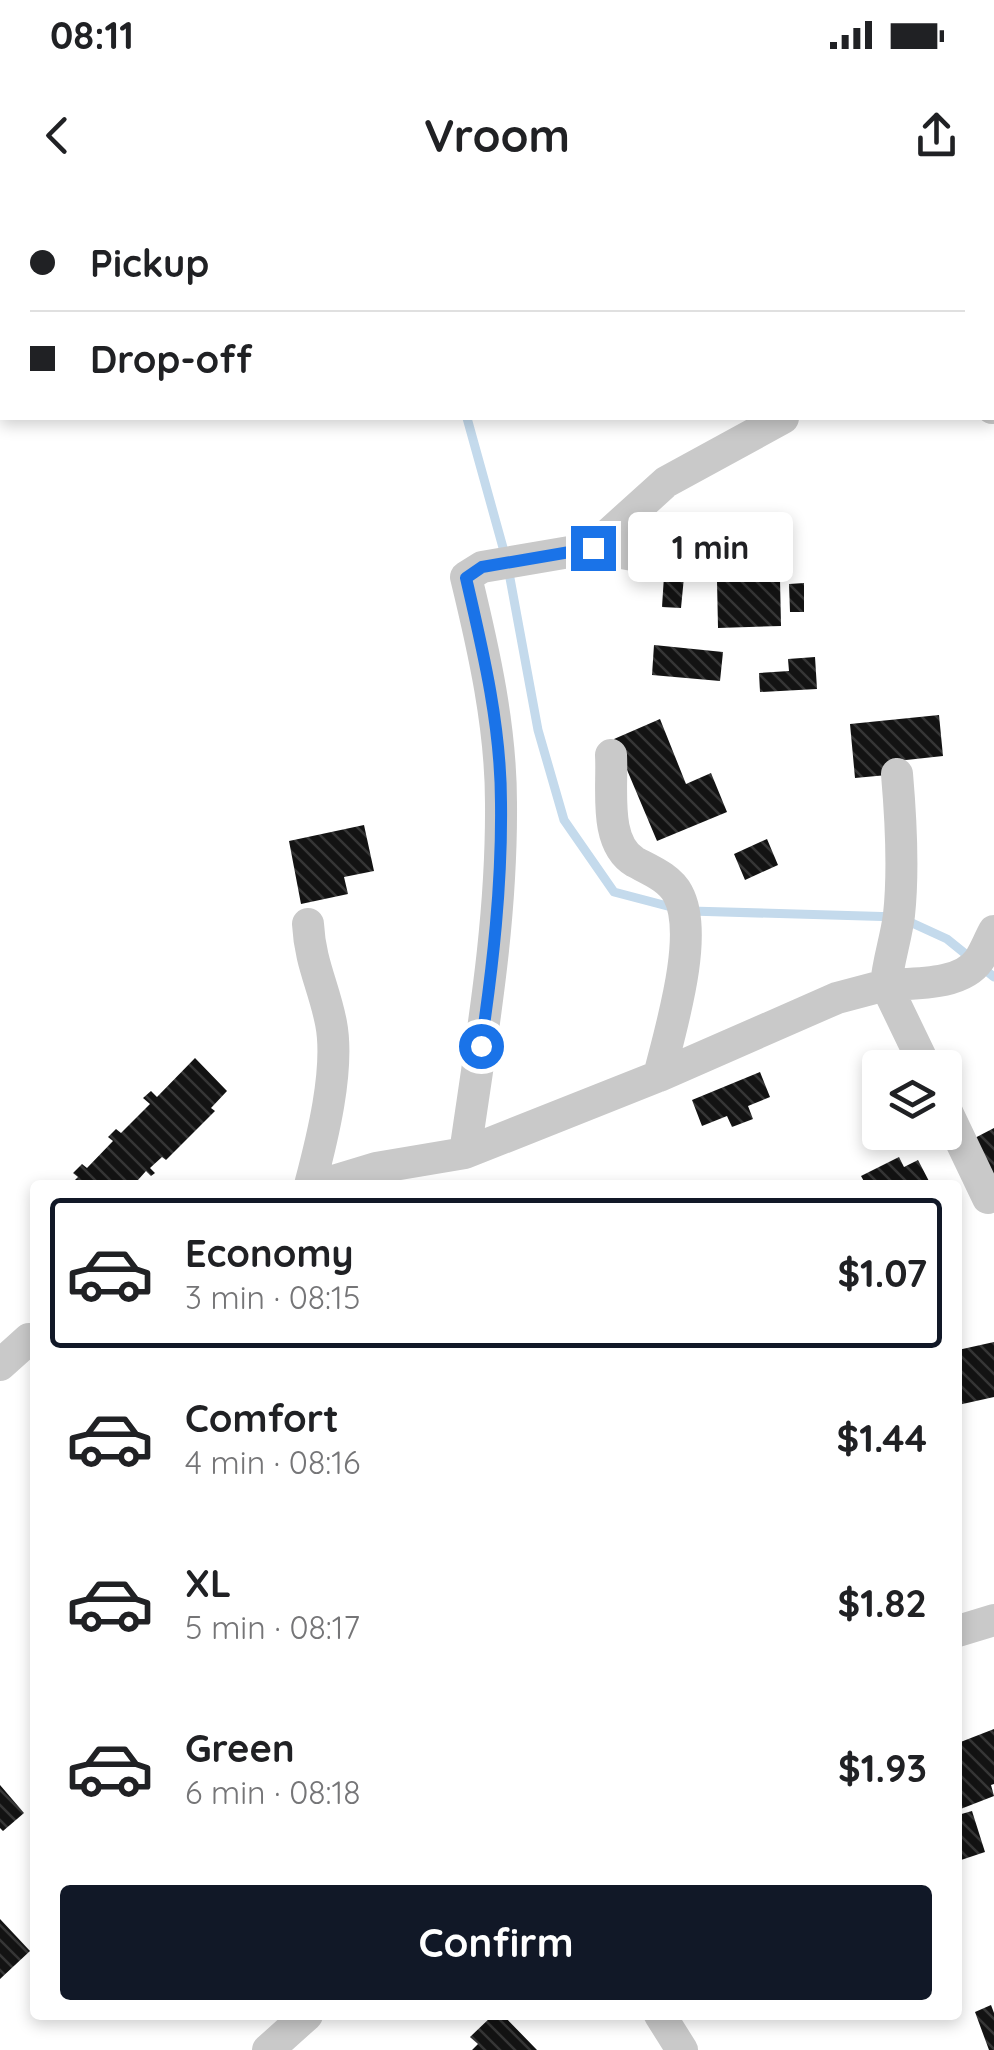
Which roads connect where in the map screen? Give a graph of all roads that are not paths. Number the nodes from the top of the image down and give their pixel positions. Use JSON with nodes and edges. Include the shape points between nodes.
{"nodes":[{"id":1,"x":778,"y":420,"type":"edge"},
{"id":2,"x":593,"y":548,"type":"junction"},
{"id":3,"x":650,"y":558,"type":"dead end"},
{"id":4,"x":611,"y":754,"type":"dead end"},
{"id":5,"x":897,"y":774,"type":"dead end"},
{"id":6,"x":308,"y":924,"type":"dead end"},
{"id":7,"x":994,"y":931,"type":"edge"},
{"id":8,"x":886,"y":985,"type":"junction"},
{"id":9,"x":917,"y":1050,"type":"edge"},
{"id":10,"x":658,"y":1076,"type":"junction"},
{"id":11,"x":962,"y":1144,"type":"edge"},
{"id":12,"x":464,"y":1152,"type":"junction"},
{"id":13,"x":311,"y":1180,"type":"edge"},
{"id":14,"x":336,"y":1180,"type":"edge"},
{"id":15,"x":988,"y":1198,"type":"dead end"},
{"id":16,"x":29,"y":1339,"type":"dead end"},
{"id":17,"x":0,"y":1365,"type":"edge"},
{"id":18,"x":994,"y":1620,"type":"edge"},
{"id":19,"x":962,"y":1630,"type":"edge"},
{"id":20,"x":301,"y":2020,"type":"edge"},
{"id":21,"x":663,"y":2020,"type":"edge"},
{"id":22,"x":268,"y":2050,"type":"edge"},
{"id":23,"x":682,"y":2050,"type":"edge"}],
"edges":[{"from":1,"to":2,"type":"street","via":[[666,482]]},
{"from":2,"to":3,"type":"street"},
{"from":2,"to":12,"type":"street","via":[[482,567],[466,578],[486,660],[502,800],[497,939]]},
{"from":4,"to":10,"type":"street","via":[[615,842],[677,892],[687,924]]},
{"from":5,"to":8,"type":"street","via":[[899,917]]},
{"from":6,"to":13,"type":"street","via":[[309,954],[332,1026],[330,1091]]},
{"from":7,"to":8,"type":"street","via":[[977,964],[962,975]]},
{"from":8,"to":9,"type":"street"},
{"from":8,"to":10,"type":"street","via":[[837,998]]},
{"from":10,"to":12,"type":"street"},
{"from":11,"to":15,"type":"street"},
{"from":12,"to":14,"type":"street"},
{"from":16,"to":17,"type":"street"},
{"from":18,"to":19,"type":"street"},
{"from":20,"to":22,"type":"street"},
{"from":21,"to":23,"type":"street"}]}
